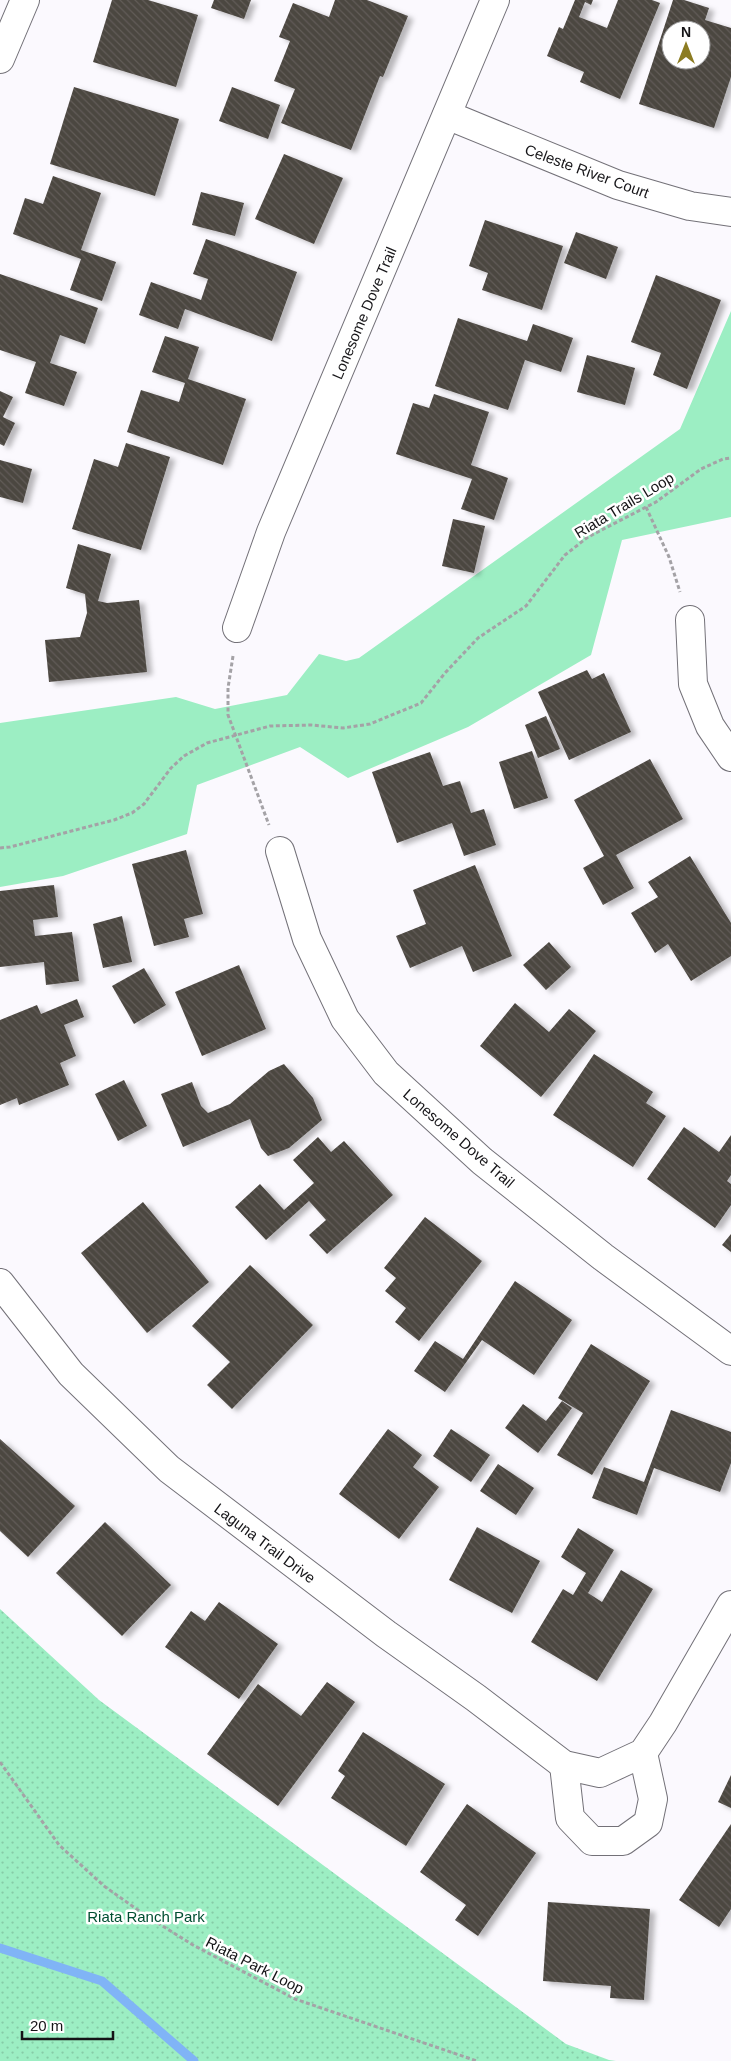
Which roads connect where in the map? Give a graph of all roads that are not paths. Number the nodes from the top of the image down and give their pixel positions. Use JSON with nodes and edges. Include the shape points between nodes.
{"nodes":[{"id":1,"x":24,"y":0,"type":"edge"},
{"id":2,"x":495,"y":0,"type":"edge"},
{"id":3,"x":0,"y":59,"type":"edge"},
{"id":4,"x":447,"y":115,"type":"junction"},
{"id":5,"x":731,"y":212,"type":"edge"},
{"id":6,"x":690,"y":620,"type":"road end"},
{"id":7,"x":237,"y":628,"type":"road end"},
{"id":8,"x":731,"y":757,"type":"edge"},
{"id":9,"x":280,"y":851,"type":"road end"},
{"id":10,"x":0,"y":1283,"type":"edge"},
{"id":11,"x":731,"y":1351,"type":"edge"},
{"id":12,"x":727,"y":1623,"type":"edge"},
{"id":13,"x":643,"y":1752,"type":"junction"},
{"id":14,"x":564,"y":1765,"type":"junction"}],
"edges":[{"from":1,"to":3,"type":"street"},
{"from":2,"to":4,"type":"street","name":"Lonesome Dove Trail"},
{"from":4,"to":5,"type":"street","name":"Celeste River Court","via":[[618,185],[690,206]]},
{"from":4,"to":7,"type":"street","name":"Lonesome Dove Trail","via":[[271,532]]},
{"from":6,"to":8,"type":"street","via":[[694,684],[710,726]]},
{"from":9,"to":11,"type":"street","name":"Lonesome Dove Trail","via":[[307,939],[345,1019],[386,1073],[489,1167],[603,1257]]},
{"from":10,"to":14,"type":"street","name":"Laguna Trail Drive","via":[[71,1374],[169,1469]]},
{"from":12,"to":13,"type":"street"},
{"from":13,"to":14,"type":"street","name":"Laguna Trail Drive","via":[[600,1773]]},
{"from":13,"to":14,"type":"street","via":[[653,1799],[648,1823],[624,1840],[592,1841],[570,1818]]}]}
